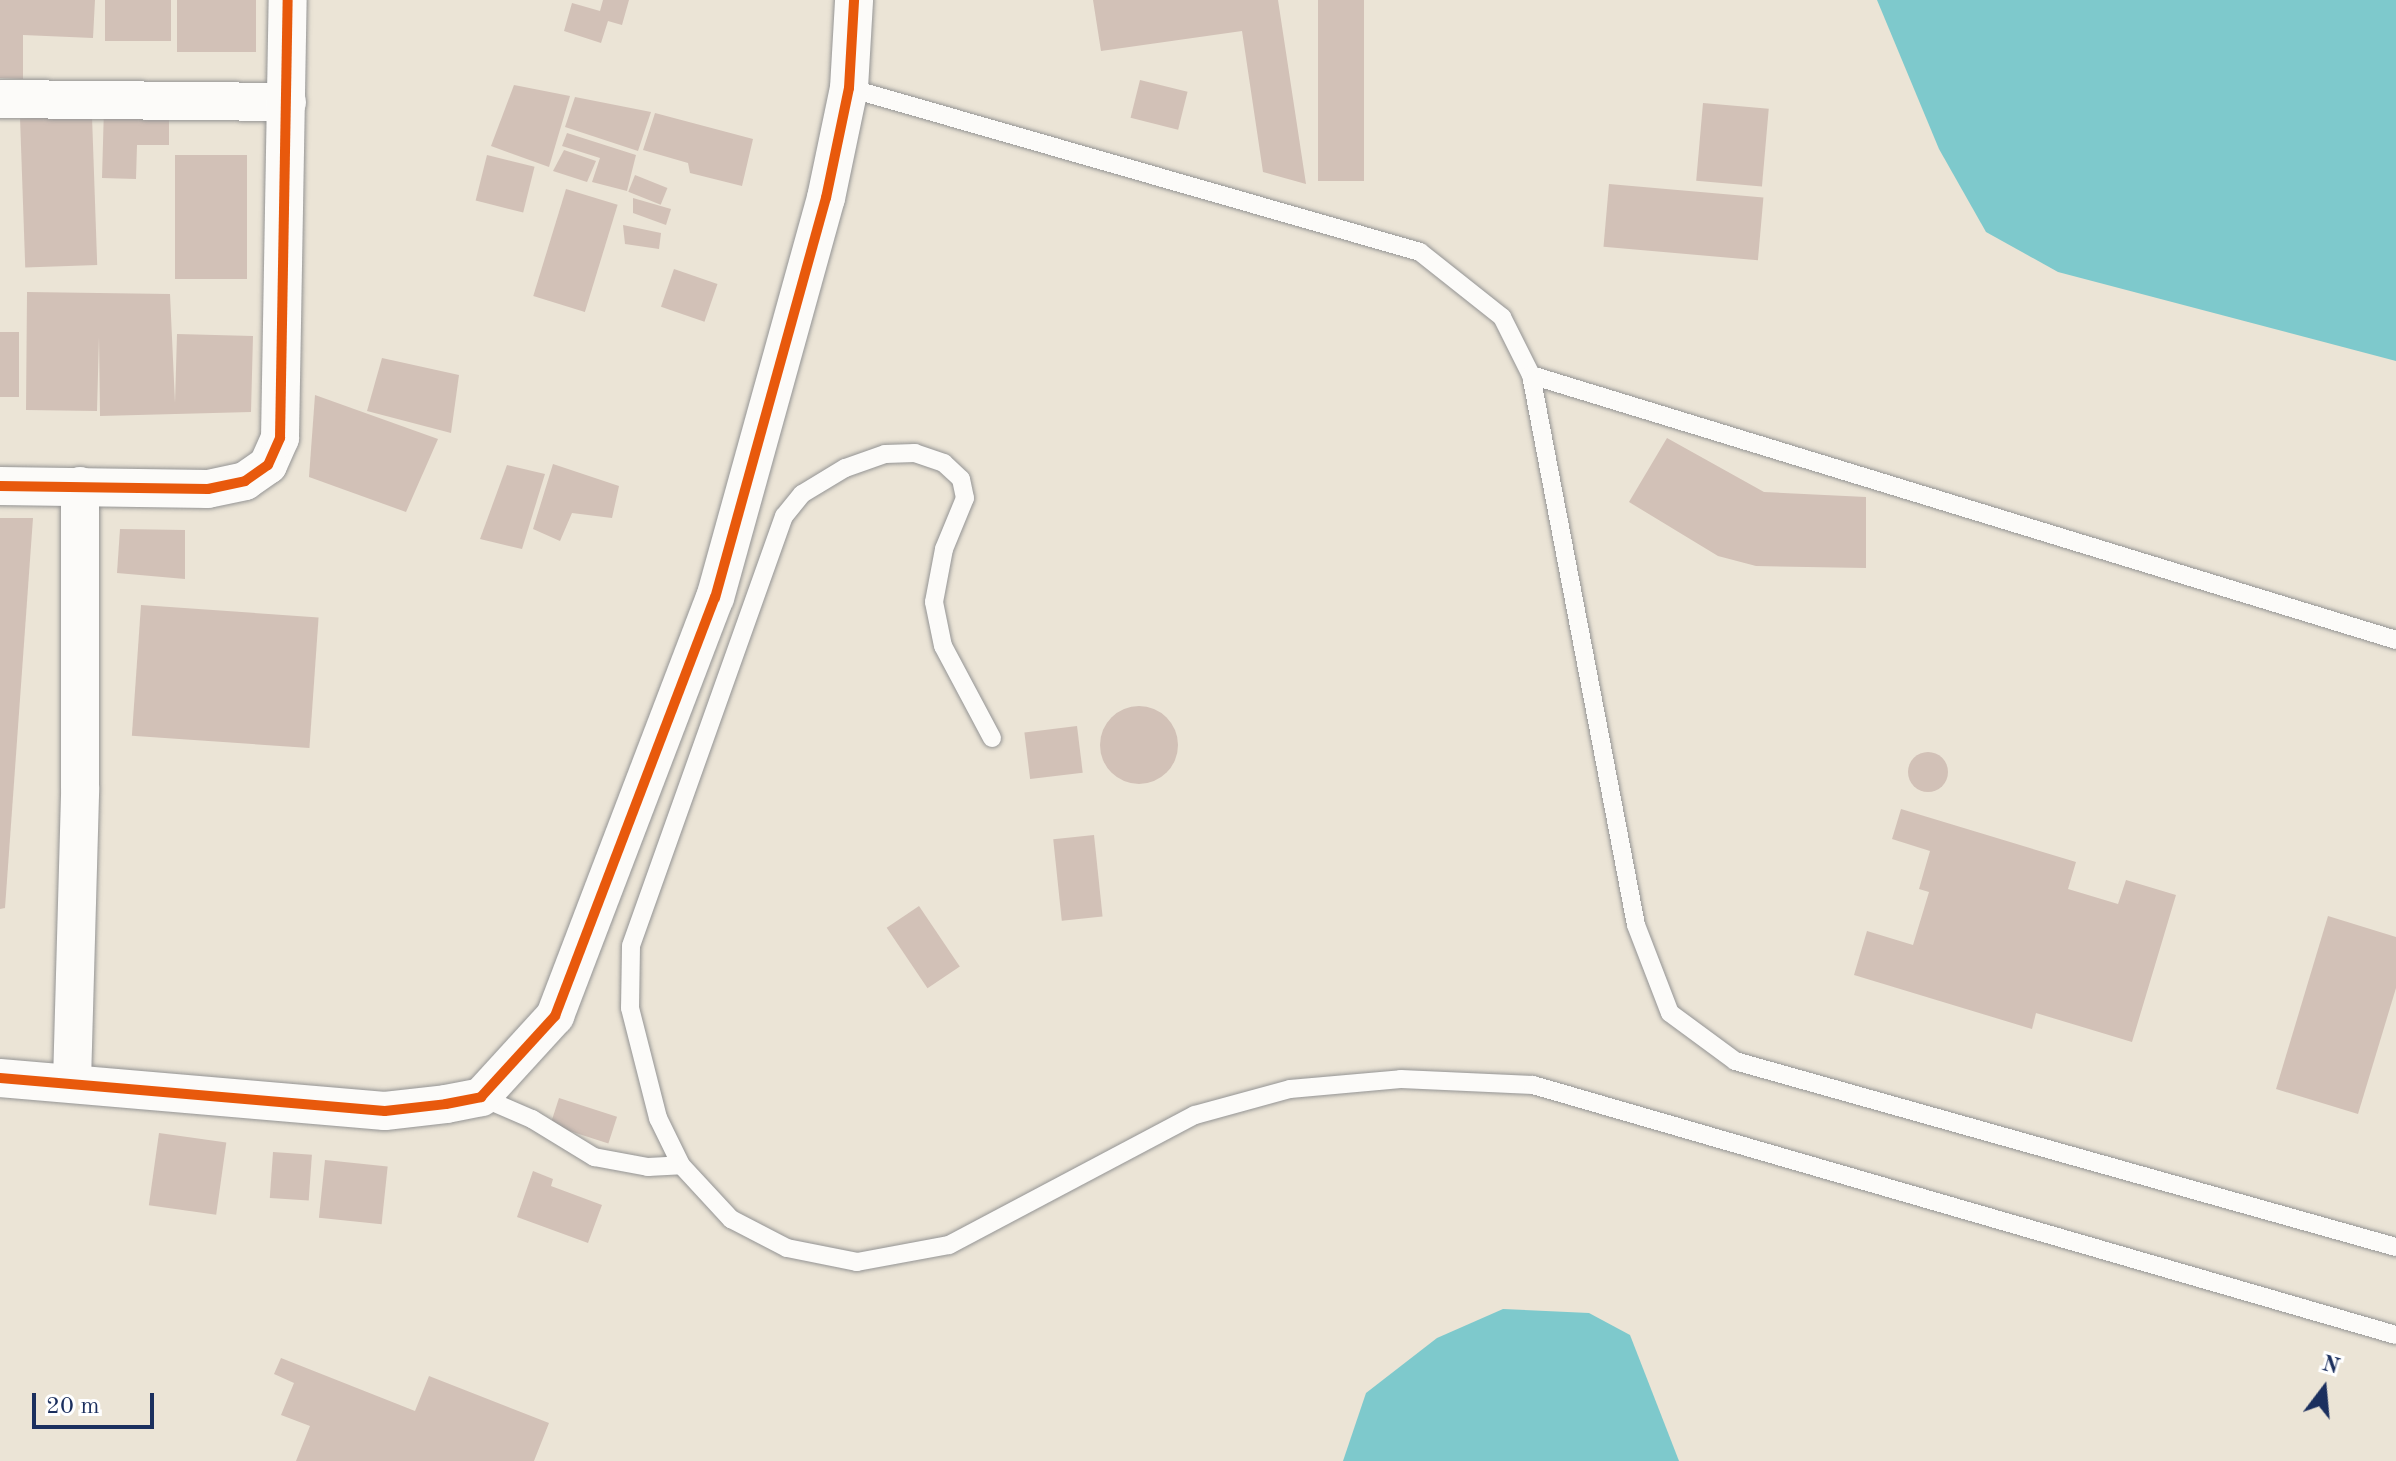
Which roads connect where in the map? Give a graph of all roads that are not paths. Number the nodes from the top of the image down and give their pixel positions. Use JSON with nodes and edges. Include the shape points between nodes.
{"nodes":[{"id":1,"x":288,"y":0,"type":"edge"},
{"id":2,"x":854,"y":0,"type":"edge"},
{"id":3,"x":849,"y":88,"type":"junction"},
{"id":4,"x":0,"y":99,"type":"edge"},
{"id":5,"x":287,"y":102,"type":"junction"},
{"id":6,"x":1531,"y":375,"type":"junction"},
{"id":7,"x":0,"y":486,"type":"edge"},
{"id":8,"x":80,"y":486,"type":"junction"},
{"id":9,"x":2396,"y":640,"type":"edge"},
{"id":10,"x":992,"y":738,"type":"dead end"},
{"id":11,"x":0,"y":1078,"type":"edge"},
{"id":12,"x":72,"y":1082,"type":"junction"},
{"id":13,"x":481,"y":1097,"type":"junction"},
{"id":14,"x":681,"y":1165,"type":"junction"},
{"id":15,"x":2396,"y":1247,"type":"edge"},
{"id":16,"x":2396,"y":1335,"type":"edge"}],
"edges":[{"from":1,"to":5,"type":"street"},
{"from":2,"to":3,"type":"street"},
{"from":3,"to":6,"type":"lane","via":[[1420,252],[1502,317]]},
{"from":3,"to":13,"type":"street","via":[[826,198],[715,598],[555,1016]]},
{"from":4,"to":5,"type":"street"},
{"from":5,"to":8,"type":"street","via":[[280,438],[268,465],[245,481],[208,489]]},
{"from":6,"to":9,"type":"lane"},
{"from":6,"to":15,"type":"lane","via":[[1636,925],[1670,1013],[1735,1061]]},
{"from":7,"to":8,"type":"street"},
{"from":8,"to":12,"type":"street","via":[[80,788]]},
{"from":10,"to":14,"type":"lane","via":[[943,646],[934,602],[944,549],[965,498],[961,479],[930,458],[885,454],[845,468],[802,494],[784,516],[631,946],[630,1008],[658,1118]]},
{"from":11,"to":12,"type":"street"},
{"from":12,"to":13,"type":"street","via":[[385,1111]]},
{"from":13,"to":14,"type":"lane","via":[[532,1119],[594,1157],[648,1167]]},
{"from":14,"to":16,"type":"lane","via":[[731,1219],[787,1248],[857,1262],[949,1245],[1195,1115],[1290,1089],[1401,1079],[1533,1085]]}]}
